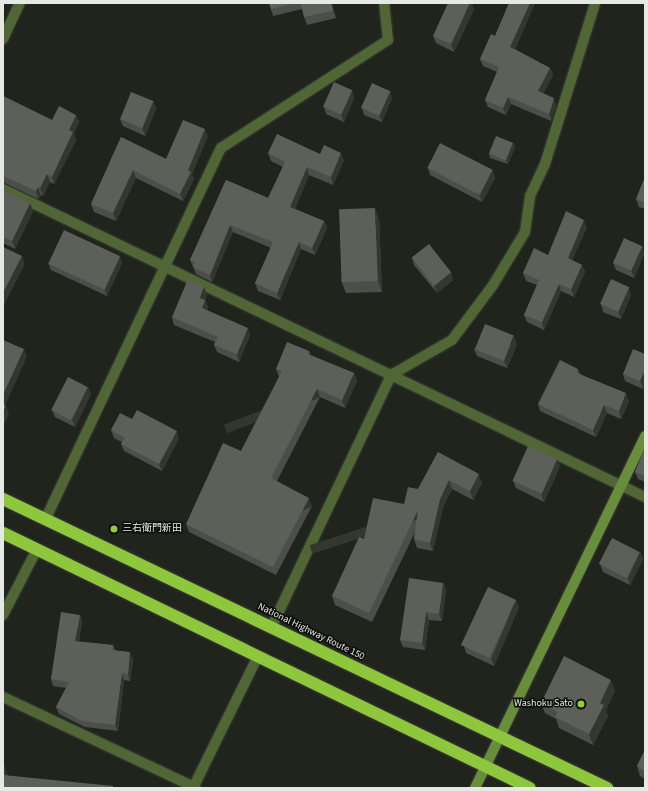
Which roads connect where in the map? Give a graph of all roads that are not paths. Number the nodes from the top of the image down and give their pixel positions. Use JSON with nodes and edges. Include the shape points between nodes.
{"nodes":[{"id":1,"x":20,"y":3,"type":"edge"},
{"id":2,"x":384,"y":3,"type":"edge"},
{"id":3,"x":595,"y":3,"type":"edge"},
{"id":4,"x":3,"y":39,"type":"edge"},
{"id":5,"x":3,"y":189,"type":"edge"},
{"id":6,"x":167,"y":266,"type":"junction"},
{"id":7,"x":391,"y":375,"type":"junction"},
{"id":8,"x":645,"y":436,"type":"edge"},
{"id":9,"x":621,"y":485,"type":"junction"},
{"id":10,"x":645,"y":497,"type":"edge"},
{"id":11,"x":3,"y":499,"type":"edge"},
{"id":12,"x":46,"y":518,"type":"junction"},
{"id":13,"x":3,"y":533,"type":"edge"},
{"id":14,"x":37,"y":549,"type":"junction"},
{"id":15,"x":3,"y":614,"type":"edge"},
{"id":16,"x":272,"y":626,"type":"junction"},
{"id":17,"x":258,"y":656,"type":"junction"},
{"id":18,"x":3,"y":697,"type":"edge"},
{"id":19,"x":500,"y":736,"type":"junction"},
{"id":20,"x":485,"y":766,"type":"junction"},
{"id":21,"x":194,"y":788,"type":"edge"},
{"id":22,"x":474,"y":788,"type":"edge"},
{"id":23,"x":530,"y":788,"type":"edge"},
{"id":24,"x":607,"y":788,"type":"edge"}],
"edges":[{"from":1,"to":4,"type":"street"},
{"from":2,"to":6,"type":"street","via":[[388,40],[221,148]]},
{"from":3,"to":7,"type":"street","via":[[545,164],[530,196],[525,232],[493,285],[452,340]]},
{"from":5,"to":6,"type":"street"},
{"from":6,"to":7,"type":"street"},
{"from":6,"to":12,"type":"street"},
{"from":7,"to":9,"type":"street"},
{"from":7,"to":16,"type":"street"},
{"from":8,"to":9,"type":"street"},
{"from":9,"to":10,"type":"street"},
{"from":9,"to":19,"type":"street"},
{"from":11,"to":12,"type":"highway","name":"National Highway Route 150"},
{"from":12,"to":16,"type":"highway","name":"National Highway Route 150"},
{"from":13,"to":14,"type":"highway"},
{"from":14,"to":15,"type":"street"},
{"from":14,"to":17,"type":"highway"},
{"from":16,"to":19,"type":"highway","name":"National Highway Route 150"},
{"from":17,"to":20,"type":"highway"},
{"from":17,"to":21,"type":"street"},
{"from":18,"to":21,"type":"street"},
{"from":19,"to":20,"type":"street"},
{"from":19,"to":24,"type":"highway","name":"National Highway Route 150"},
{"from":20,"to":22,"type":"street"},
{"from":20,"to":23,"type":"highway"}]}
